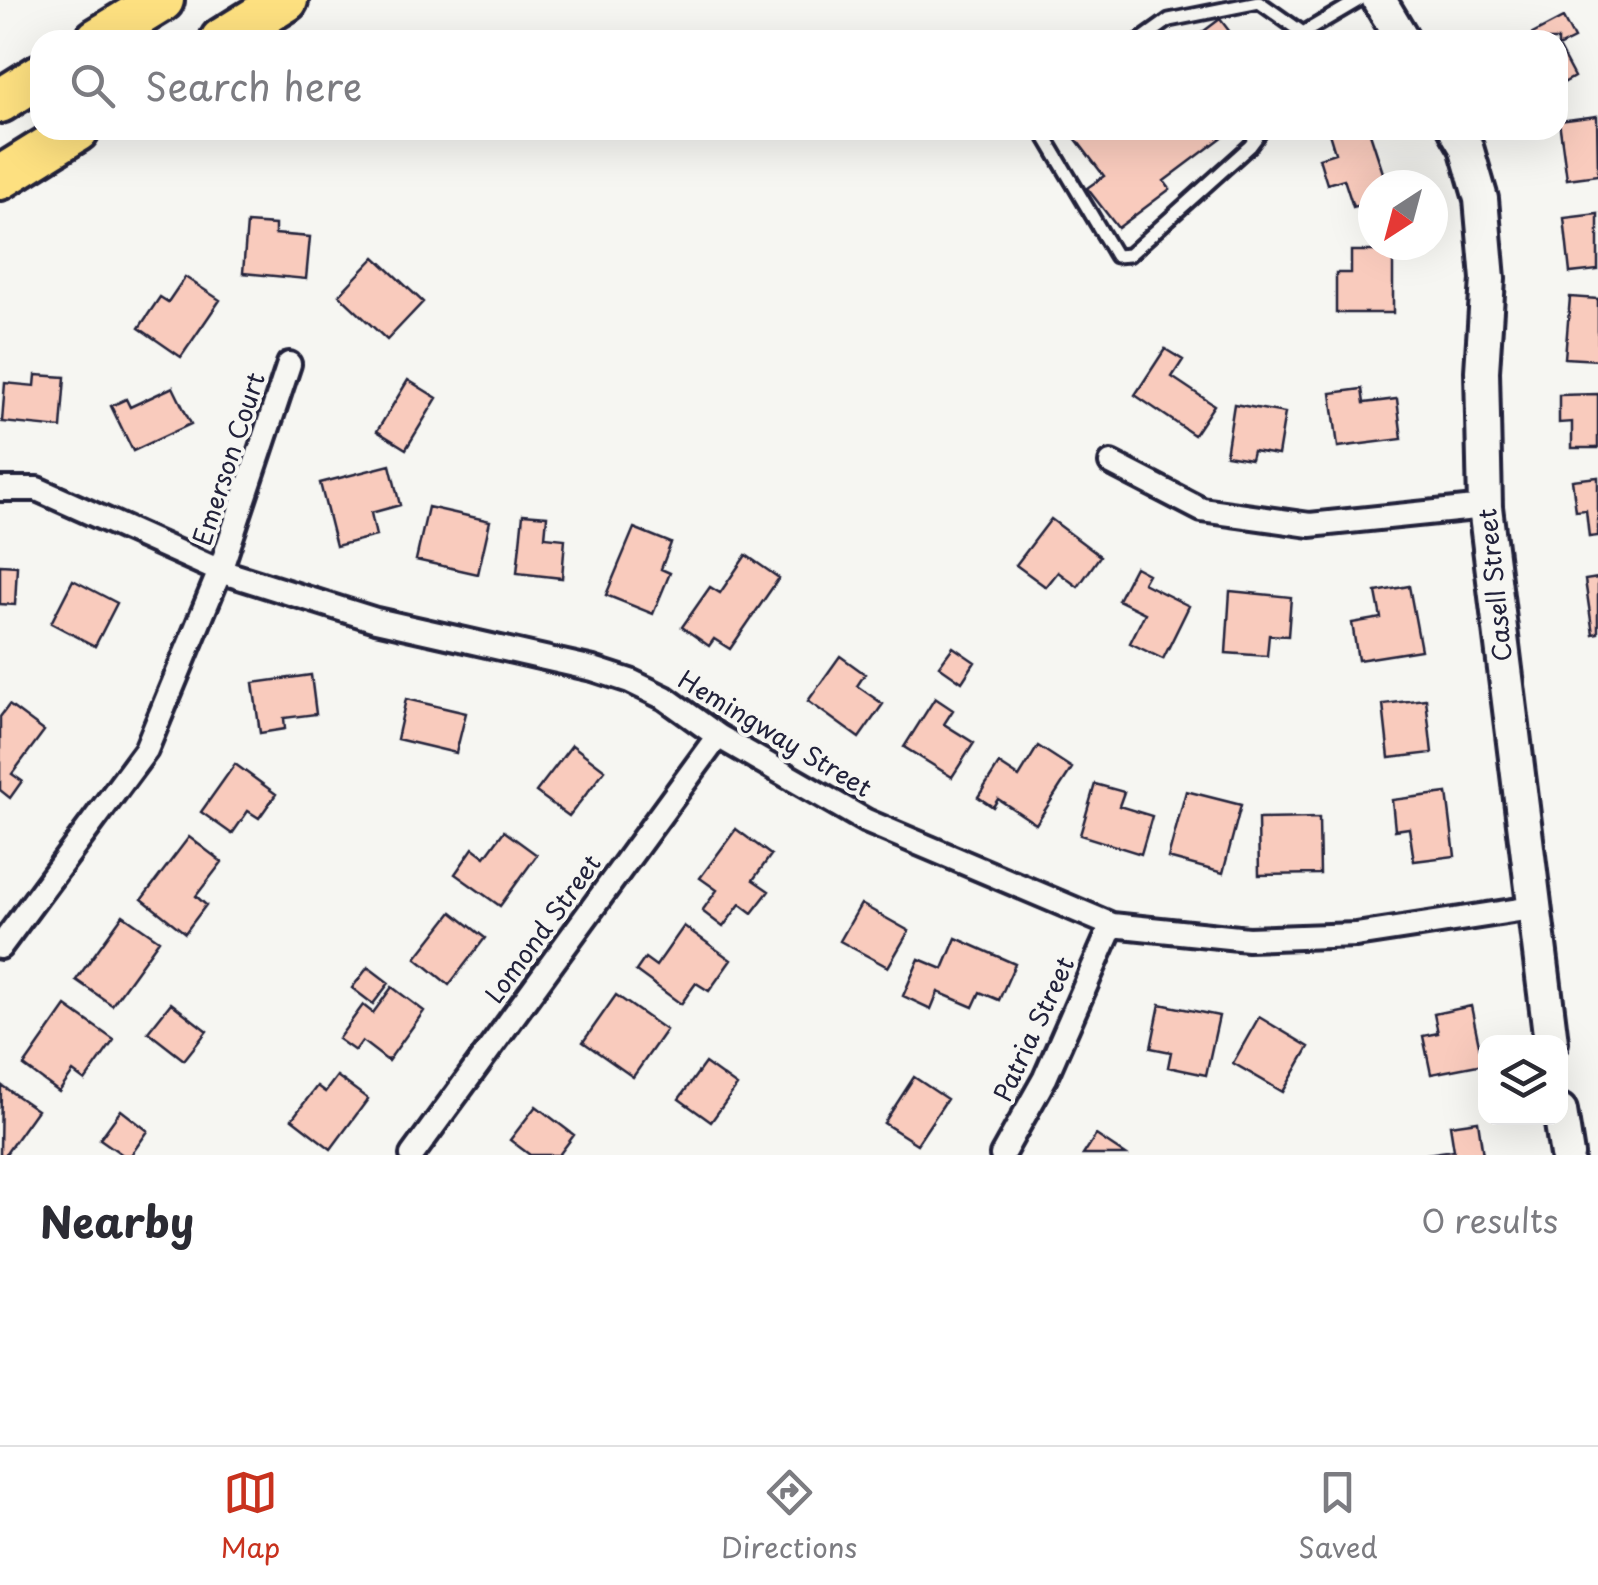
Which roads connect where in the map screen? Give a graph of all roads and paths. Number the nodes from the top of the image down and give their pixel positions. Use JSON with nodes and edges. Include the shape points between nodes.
{"nodes":[{"id":1,"x":162,"y":0,"type":"edge"},
{"id":2,"x":286,"y":0,"type":"edge"},
{"id":3,"x":1359,"y":0,"type":"edge"},
{"id":4,"x":1378,"y":0,"type":"edge"},
{"id":5,"x":114,"y":30,"type":"edge"},
{"id":6,"x":238,"y":30,"type":"edge"},
{"id":7,"x":1155,"y":30,"type":"edge"},
{"id":8,"x":1295,"y":30,"type":"edge"},
{"id":9,"x":1312,"y":30,"type":"edge"},
{"id":10,"x":1397,"y":30,"type":"edge"},
{"id":11,"x":30,"y":82,"type":"edge"},
{"id":12,"x":0,"y":100,"type":"edge"},
{"id":13,"x":61,"y":140,"type":"edge"},
{"id":14,"x":1047,"y":140,"type":"edge"},
{"id":15,"x":1254,"y":140,"type":"edge"},
{"id":16,"x":1462,"y":140,"type":"edge"},
{"id":17,"x":0,"y":178,"type":"edge"},
{"id":18,"x":289,"y":364,"type":"dead end"},
{"id":19,"x":1111,"y":463,"type":"dead end"},
{"id":20,"x":0,"y":489,"type":"edge"},
{"id":21,"x":1486,"y":507,"type":"junction"},
{"id":22,"x":220,"y":571,"type":"junction"},
{"id":23,"x":718,"y":736,"type":"junction"},
{"id":24,"x":1532,"y":908,"type":"junction"},
{"id":25,"x":1112,"y":925,"type":"junction"},
{"id":26,"x":0,"y":947,"type":"edge"},
{"id":27,"x":1550,"y":1035,"type":"edge"},
{"id":28,"x":1562,"y":1125,"type":"edge"},
{"id":29,"x":412,"y":1155,"type":"edge"},
{"id":30,"x":1002,"y":1155,"type":"edge"},
{"id":31,"x":1566,"y":1155,"type":"edge"}],
"edges":[{"from":1,"to":5,"type":"highway"},
{"from":2,"to":6,"type":"highway"},
{"from":3,"to":9,"type":"lane"},
{"from":4,"to":10,"type":"street"},
{"from":7,"to":8,"type":"lane","via":[[1169,20],[1259,2]]},
{"from":11,"to":12,"type":"highway"},
{"from":13,"to":17,"type":"highway"},
{"from":14,"to":15,"type":"lane","via":[[1116,256],[1129,256]]},
{"from":16,"to":21,"type":"street","name":"Casell Street","via":[[1482,199],[1488,279],[1482,371]]},
{"from":18,"to":22,"type":"street","name":"Emerson Court"},
{"from":19,"to":21,"type":"street","via":[[1202,510],[1310,525]]},
{"from":20,"to":22,"type":"street","name":"Hemingway Street","via":[[37,489]]},
{"from":21,"to":24,"type":"street","name":"Casell Street"},
{"from":22,"to":23,"type":"street","name":"Hemingway Street","via":[[376,620],[630,681]]},
{"from":22,"to":26,"type":"street","name":"Emerson Court","via":[[146,750]]},
{"from":23,"to":25,"type":"street","name":"Hemingway Street","via":[[866,821]]},
{"from":23,"to":29,"type":"street","name":"Lomond Street"},
{"from":24,"to":25,"type":"street","name":"Hemingway Street","via":[[1338,936],[1248,939]]},
{"from":24,"to":27,"type":"street","name":"Casell Street"},
{"from":25,"to":30,"type":"street","name":"Patria Street","via":[[1046,1078]]},
{"from":28,"to":31,"type":"street"}]}
